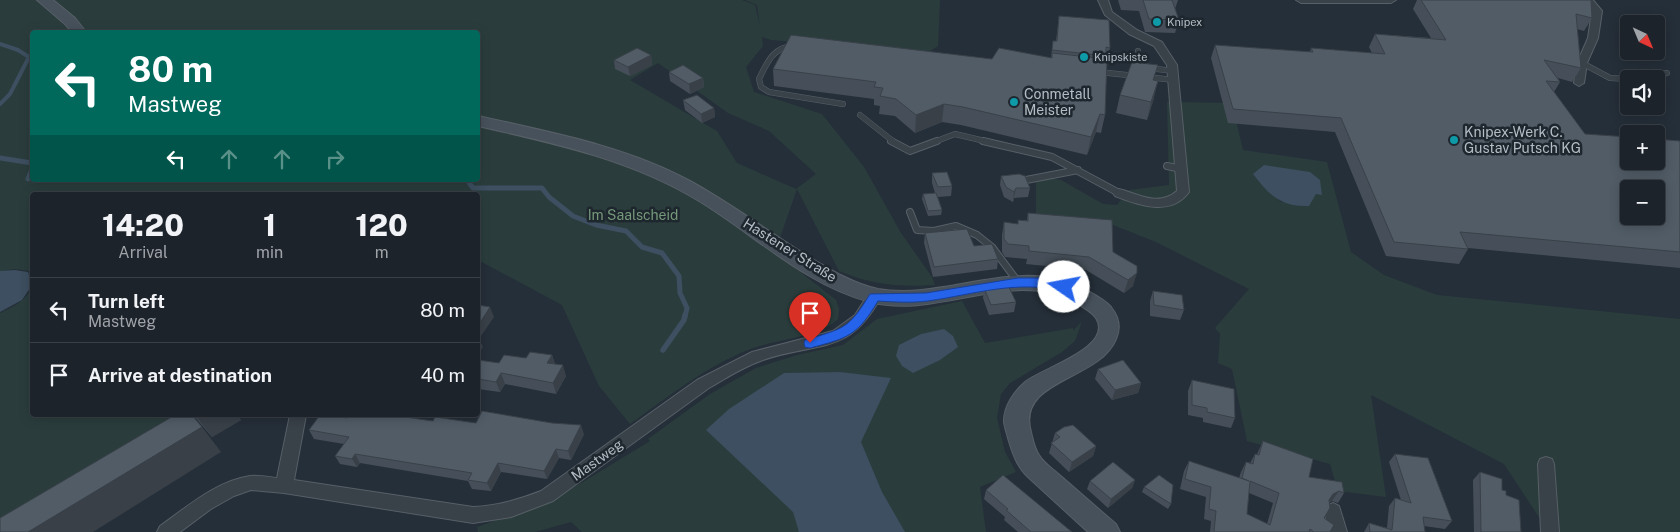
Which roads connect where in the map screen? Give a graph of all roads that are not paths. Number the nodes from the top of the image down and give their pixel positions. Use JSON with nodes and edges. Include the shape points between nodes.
{"nodes":[{"id":1,"x":44,"y":0,"type":"edge"},
{"id":2,"x":1103,"y":0,"type":"edge"},
{"id":3,"x":1301,"y":0,"type":"edge"},
{"id":4,"x":1391,"y":0,"type":"edge"},
{"id":5,"x":1588,"y":0,"type":"edge"},
{"id":6,"x":77,"y":30,"type":"edge"},
{"id":7,"x":799,"y":47,"type":"edge"},
{"id":8,"x":1138,"y":51,"type":"dead end"},
{"id":9,"x":1582,"y":64,"type":"junction"},
{"id":10,"x":1089,"y":71,"type":"edge"},
{"id":11,"x":1174,"y":76,"type":"junction"},
{"id":12,"x":1620,"y":79,"type":"edge"},
{"id":13,"x":1579,"y":83,"type":"dead end"},
{"id":14,"x":843,"y":104,"type":"dead end"},
{"id":15,"x":860,"y":115,"type":"dead end"},
{"id":16,"x":480,"y":122,"type":"edge"},
{"id":17,"x":1167,"y":166,"type":"dead end"},
{"id":18,"x":1182,"y":168,"type":"junction"},
{"id":19,"x":1078,"y":170,"type":"junction"},
{"id":20,"x":1020,"y":181,"type":"edge"},
{"id":21,"x":1119,"y":193,"type":"joint"},
{"id":22,"x":910,"y":212,"type":"dead end"},
{"id":23,"x":1018,"y":282,"type":"junction"},
{"id":24,"x":874,"y":297,"type":"junction"},
{"id":25,"x":298,"y":417,"type":"edge"},
{"id":26,"x":1546,"y":464,"type":"dead end"},
{"id":27,"x":284,"y":486,"type":"junction"},
{"id":28,"x":1333,"y":511,"type":"dead end"},
{"id":29,"x":166,"y":532,"type":"edge"},
{"id":30,"x":1107,"y":532,"type":"edge"},
{"id":31,"x":1338,"y":532,"type":"edge"},
{"id":32,"x":1550,"y":532,"type":"edge"}],
"edges":[{"from":1,"to":6,"type":"main road"},
{"from":2,"to":11,"type":"street","via":[[1108,13],[1116,20],[1162,47]]},
{"from":3,"to":4,"type":"street"},
{"from":5,"to":9,"type":"street","via":[[1597,11],[1593,38]]},
{"from":7,"to":14,"type":"lane","via":[[779,48],[773,52],[759,79],[761,87],[769,92]]},
{"from":8,"to":11,"type":"lane","via":[[1139,67]]},
{"from":9,"to":12,"type":"lane","via":[[1610,78]]},
{"from":9,"to":13,"type":"street"},
{"from":10,"to":11,"type":"lane"},
{"from":11,"to":18,"type":"street"},
{"from":15,"to":19,"type":"lane","via":[[890,140],[910,151],[955,134],[1052,157]]},
{"from":16,"to":24,"type":"main road","name":"Hastener Straße","via":[[572,145],[652,171],[703,196],[830,277]]},
{"from":17,"to":18,"type":"lane"},
{"from":18,"to":21,"type":"street","via":[[1183,192],[1176,200],[1144,202]]},
{"from":19,"to":20,"type":"lane"},
{"from":19,"to":21,"type":"lane"},
{"from":22,"to":23,"type":"lane","via":[[917,230],[934,231],[956,226],[986,242]]},
{"from":23,"to":24,"type":"main road","name":"Hastener Straße","via":[[926,297]]},
{"from":23,"to":30,"type":"main road","name":"Hastener Straße","via":[[1043,282],[1064,287],[1103,312],[1109,324],[1108,336],[1101,348],[1040,382],[1021,399],[1016,416],[1016,432],[1031,464]]},
{"from":24,"to":27,"type":"street","name":"Mastweg","via":[[850,329],[836,336],[758,355],[730,368],[547,496],[524,506],[498,514],[474,515]]},
{"from":25,"to":27,"type":"street"},
{"from":26,"to":32,"type":"street"},
{"from":27,"to":29,"type":"street","name":"Mastweg","via":[[251,484],[229,490]]},
{"from":28,"to":31,"type":"street"}]}
